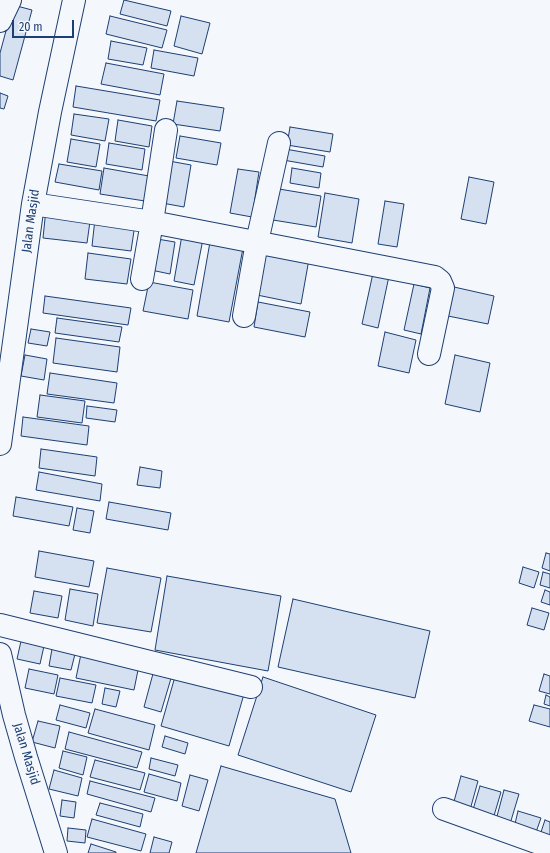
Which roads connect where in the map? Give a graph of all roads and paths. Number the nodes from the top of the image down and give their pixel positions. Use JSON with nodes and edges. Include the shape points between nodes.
{"nodes":[{"id":1,"x":10,"y":0,"type":"edge"},
{"id":2,"x":74,"y":0,"type":"edge"},
{"id":3,"x":0,"y":21,"type":"edge"},
{"id":4,"x":166,"y":130,"type":"dead end"},
{"id":5,"x":279,"y":143,"type":"dead end"},
{"id":6,"x":34,"y":204,"type":"junction"},
{"id":7,"x":152,"y":222,"type":"junction"},
{"id":8,"x":257,"y":242,"type":"junction"},
{"id":9,"x":142,"y":278,"type":"dead end"},
{"id":10,"x":244,"y":316,"type":"dead end"},
{"id":11,"x":429,"y":354,"type":"dead end"},
{"id":12,"x":0,"y":444,"type":"edge"},
{"id":13,"x":0,"y":625,"type":"edge"},
{"id":14,"x":0,"y":654,"type":"edge"},
{"id":15,"x":251,"y":687,"type":"dead end"},
{"id":16,"x":444,"y":809,"type":"dead end"},
{"id":17,"x":550,"y":847,"type":"edge"},
{"id":18,"x":56,"y":853,"type":"edge"}],
"edges":[{"from":1,"to":3,"type":"street"},
{"from":2,"to":6,"type":"street","name":"Jalan Masjid","via":[[50,112]]},
{"from":4,"to":7,"type":"street"},
{"from":5,"to":8,"type":"street"},
{"from":6,"to":7,"type":"street"},
{"from":6,"to":12,"type":"street","name":"Jalan Masjid"},
{"from":7,"to":8,"type":"street"},
{"from":7,"to":9,"type":"street"},
{"from":8,"to":10,"type":"street"},
{"from":8,"to":11,"type":"street","via":[[434,277],[440,281],[443,288]]},
{"from":13,"to":15,"type":"street"},
{"from":14,"to":18,"type":"street","name":"Jalan Masjid","via":[[14,715]]},
{"from":16,"to":17,"type":"street"}]}
